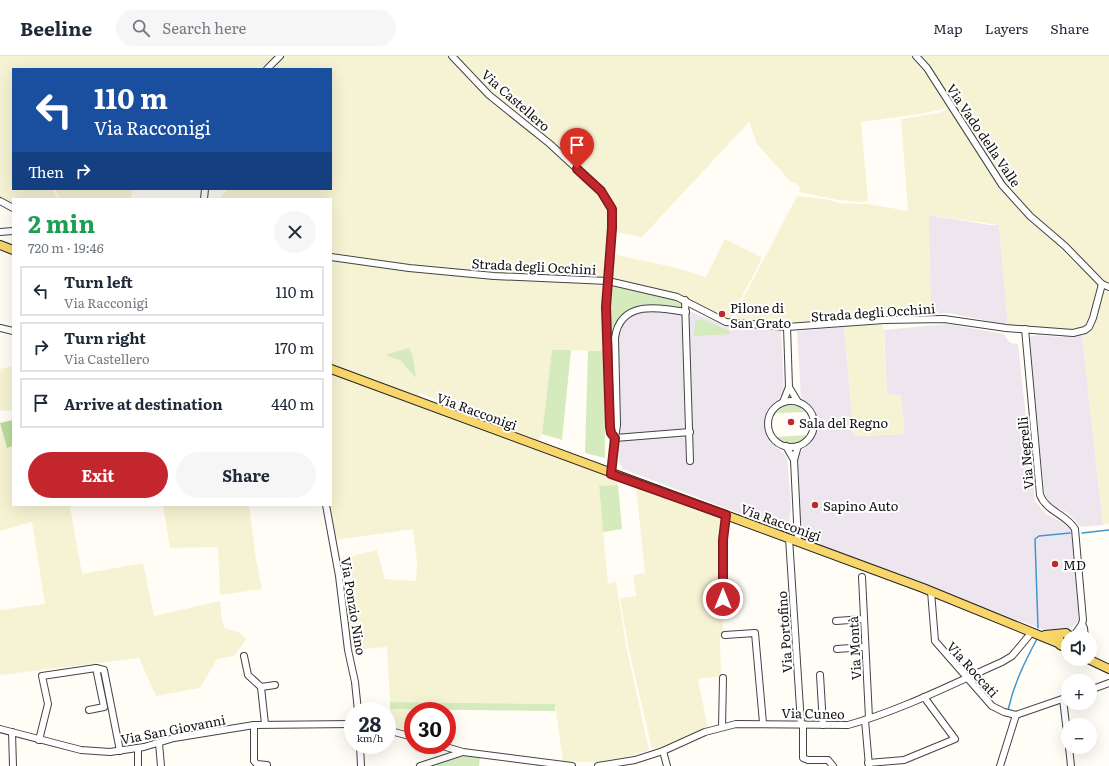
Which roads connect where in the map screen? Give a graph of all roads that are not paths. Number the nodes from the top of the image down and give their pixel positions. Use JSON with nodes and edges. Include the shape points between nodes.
{"nodes":[{"id":1,"x":280,"y":56,"type":"edge"},
{"id":2,"x":452,"y":56,"type":"edge"},
{"id":3,"x":916,"y":56,"type":"edge"},
{"id":4,"x":268,"y":68,"type":"edge"},
{"id":5,"x":0,"y":201,"type":"edge"},
{"id":6,"x":12,"y":207,"type":"edge"},
{"id":7,"x":12,"y":231,"type":"edge"},
{"id":8,"x":0,"y":232,"type":"edge"},
{"id":9,"x":0,"y":245,"type":"edge"},
{"id":10,"x":12,"y":250,"type":"edge"},
{"id":11,"x":332,"y":258,"type":"edge"},
{"id":12,"x":608,"y":281,"type":"junction"},
{"id":13,"x":1102,"y":284,"type":"junction"},
{"id":14,"x":1109,"y":287,"type":"edge"},
{"id":15,"x":685,"y":300,"type":"junction"},
{"id":16,"x":686,"y":312,"type":"junction"},
{"id":17,"x":787,"y":327,"type":"junction"},
{"id":18,"x":0,"y":328,"type":"edge"},
{"id":19,"x":1025,"y":329,"type":"junction"},
{"id":20,"x":12,"y":331,"type":"edge"},
{"id":21,"x":332,"y":369,"type":"edge"},
{"id":22,"x":789,"y":386,"type":"junction"},
{"id":23,"x":783,"y":402,"type":"junction"},
{"id":24,"x":798,"y":402,"type":"junction"},
{"id":25,"x":690,"y":432,"type":"junction"},
{"id":26,"x":615,"y":438,"type":"junction"},
{"id":27,"x":786,"y":446,"type":"junction"},
{"id":28,"x":798,"y":446,"type":"junction"},
{"id":29,"x":794,"y":460,"type":"junction"},
{"id":30,"x":690,"y":461,"type":"dead end"},
{"id":31,"x":611,"y":474,"type":"junction"},
{"id":32,"x":326,"y":506,"type":"edge"},
{"id":33,"x":726,"y":515,"type":"junction"},
{"id":34,"x":789,"y":538,"type":"junction"},
{"id":35,"x":798,"y":542,"type":"junction"},
{"id":36,"x":862,"y":577,"type":"dead end"},
{"id":37,"x":931,"y":591,"type":"junction"},
{"id":38,"x":723,"y":599,"type":"dead end"},
{"id":39,"x":864,"y":619,"type":"junction"},
{"id":40,"x":836,"y":621,"type":"dead end"},
{"id":41,"x":1080,"y":626,"type":"junction"},
{"id":42,"x":1076,"y":630,"type":"edge"},
{"id":43,"x":1084,"y":630,"type":"edge"},
{"id":44,"x":1032,"y":632,"type":"junction"},
{"id":45,"x":725,"y":635,"type":"dead end"},
{"id":46,"x":1061,"y":640,"type":"edge"},
{"id":47,"x":865,"y":647,"type":"junction"},
{"id":48,"x":837,"y":648,"type":"dead end"},
{"id":49,"x":244,"y":656,"type":"dead end"},
{"id":50,"x":1097,"y":663,"type":"edge"},
{"id":51,"x":96,"y":668,"type":"junction"},
{"id":52,"x":1109,"y":669,"type":"edge"},
{"id":53,"x":820,"y":675,"type":"dead end"},
{"id":54,"x":723,"y":678,"type":"dead end"},
{"id":55,"x":967,"y":678,"type":"junction"},
{"id":56,"x":1109,"y":683,"type":"edge"},
{"id":57,"x":275,"y":685,"type":"dead end"},
{"id":58,"x":261,"y":687,"type":"junction"},
{"id":59,"x":1097,"y":687,"type":"edge"},
{"id":60,"x":924,"y":697,"type":"junction"},
{"id":61,"x":1061,"y":699,"type":"edge"},
{"id":62,"x":357,"y":702,"type":"edge"},
{"id":63,"x":89,"y":710,"type":"dead end"},
{"id":64,"x":1016,"y":715,"type":"junction"},
{"id":65,"x":867,"y":719,"type":"junction"},
{"id":66,"x":763,"y":723,"type":"junction"},
{"id":67,"x":265,"y":724,"type":"junction"},
{"id":68,"x":344,"y":724,"type":"edge"},
{"id":69,"x":802,"y":724,"type":"junction"},
{"id":70,"x":254,"y":725,"type":"junction"},
{"id":71,"x":823,"y":725,"type":"junction"},
{"id":72,"x":722,"y":727,"type":"junction"},
{"id":73,"x":0,"y":729,"type":"edge"},
{"id":74,"x":12,"y":732,"type":"junction"},
{"id":75,"x":39,"y":740,"type":"junction"},
{"id":76,"x":159,"y":743,"type":"junction"},
{"id":77,"x":138,"y":748,"type":"junction"},
{"id":78,"x":456,"y":750,"type":"edge"},
{"id":79,"x":120,"y":751,"type":"junction"},
{"id":80,"x":663,"y":751,"type":"junction"},
{"id":81,"x":463,"y":752,"type":"junction"},
{"id":82,"x":360,"y":754,"type":"edge"},
{"id":83,"x":1070,"y":754,"type":"edge"},
{"id":84,"x":267,"y":765,"type":"edge"},
{"id":85,"x":868,"y":765,"type":"edge"},
{"id":86,"x":13,"y":766,"type":"edge"},
{"id":87,"x":138,"y":766,"type":"edge"},
{"id":88,"x":161,"y":766,"type":"edge"},
{"id":89,"x":361,"y":766,"type":"edge"},
{"id":90,"x":420,"y":766,"type":"edge"},
{"id":91,"x":572,"y":766,"type":"edge"},
{"id":92,"x":598,"y":766,"type":"edge"},
{"id":93,"x":667,"y":766,"type":"edge"},
{"id":94,"x":834,"y":766,"type":"edge"},
{"id":95,"x":1000,"y":766,"type":"edge"},
{"id":96,"x":1071,"y":766,"type":"edge"}],
"edges":[{"from":1,"to":4,"type":"street"},
{"from":2,"to":12,"type":"street","name":"Via Castellero","via":[[489,95],[550,144],[601,191],[608,201],[613,216]]},
{"from":3,"to":13,"type":"street","name":"Via Vado della Valle","via":[[927,68],[1002,185],[1030,216],[1065,246]]},
{"from":5,"to":6,"type":"street"},
{"from":7,"to":8,"type":"street"},
{"from":9,"to":10,"type":"main road"},
{"from":11,"to":12,"type":"street","name":"Strada degli Occhini","via":[[494,276]]},
{"from":12,"to":15,"type":"street","name":"Strada degli Occhini"},
{"from":12,"to":26,"type":"street","name":"Via Castellero","via":[[610,427]]},
{"from":13,"to":14,"type":"street","name":"Via Vado della Valle"},
{"from":13,"to":19,"type":"street","name":"Strada degli Occhini","via":[[1093,318],[1085,330],[1059,333]]},
{"from":15,"to":16,"type":"street"},
{"from":15,"to":17,"type":"street","name":"Strada degli Occhini","via":[[726,322]]},
{"from":16,"to":25,"type":"street"},
{"from":16,"to":26,"type":"street","via":[[661,307],[643,308],[631,312],[619,326],[615,338]]},
{"from":17,"to":19,"type":"street","name":"Strada degli Occhini","via":[[884,320],[944,319]]},
{"from":17,"to":22,"type":"street"},
{"from":18,"to":20,"type":"street"},
{"from":19,"to":41,"type":"street","name":"Via Negrelli","via":[[1039,491],[1046,506],[1070,522],[1075,529]]},
{"from":21,"to":31,"type":"main road","name":"Via Racconigi"},
{"from":22,"to":23,"type":"street"},
{"from":22,"to":24,"type":"street"},
{"from":23,"to":24,"type":"street"},
{"from":23,"to":27,"type":"street","via":[[772,411],[768,425],[773,439]]},
{"from":24,"to":28,"type":"street","via":[[808,409],[814,420],[814,427],[809,438]]},
{"from":25,"to":26,"type":"street"},
{"from":25,"to":30,"type":"street"},
{"from":26,"to":31,"type":"street","name":"Via Castellero"},
{"from":27,"to":28,"type":"street"},
{"from":27,"to":29,"type":"street"},
{"from":28,"to":29,"type":"street"},
{"from":29,"to":35,"type":"street"},
{"from":31,"to":33,"type":"main road","name":"Via Racconigi"},
{"from":32,"to":62,"type":"street","name":"Via Ponzio Nino"},
{"from":33,"to":34,"type":"main road","name":"Via Racconigi"},
{"from":33,"to":38,"type":"street","via":[[723,540]]},
{"from":34,"to":35,"type":"main road","name":"Via Racconigi"},
{"from":34,"to":69,"type":"street","name":"Via Portofino"},
{"from":35,"to":37,"type":"main road","name":"Via Racconigi"},
{"from":36,"to":39,"type":"street","name":"Via Montà"},
{"from":37,"to":44,"type":"main road","name":"Via Racconigi"},
{"from":37,"to":55,"type":"street","name":"Via Roccati","via":[[935,641]]},
{"from":39,"to":40,"type":"street"},
{"from":39,"to":47,"type":"street","name":"Via Montà"},
{"from":41,"to":42,"type":"street"},
{"from":41,"to":43,"type":"street","name":"Via Negrelli"},
{"from":44,"to":46,"type":"main road","name":"Via Racconigi"},
{"from":44,"to":55,"type":"street","name":"Via Cuneo","via":[[1012,656]]},
{"from":45,"to":66,"type":"street","via":[[755,632]]},
{"from":47,"to":48,"type":"street"},
{"from":47,"to":65,"type":"street","name":"Via Montà"},
{"from":49,"to":58,"type":"street","via":[[248,675]]},
{"from":50,"to":52,"type":"main road"},
{"from":51,"to":63,"type":"street","via":[[104,707]]},
{"from":51,"to":75,"type":"street","via":[[42,676],[48,704]]},
{"from":51,"to":79,"type":"street","via":[[104,670]]},
{"from":53,"to":71,"type":"street"},
{"from":54,"to":72,"type":"street"},
{"from":55,"to":60,"type":"street","name":"Via Cuneo"},
{"from":55,"to":64,"type":"street","name":"Via Roccati","via":[[992,706]]},
{"from":56,"to":59,"type":"street"},
{"from":57,"to":58,"type":"street"},
{"from":58,"to":67,"type":"street"},
{"from":60,"to":65,"type":"street","name":"Via Cuneo"},
{"from":60,"to":85,"type":"street","via":[[955,739],[904,760]]},
{"from":61,"to":64,"type":"street"},
{"from":64,"to":95,"type":"street"},
{"from":65,"to":71,"type":"street","name":"Via Cuneo","via":[[848,725]]},
{"from":65,"to":85,"type":"street","name":"Via Montà"},
{"from":66,"to":69,"type":"street","name":"Via Cuneo"},
{"from":66,"to":72,"type":"street","name":"Via Cuneo"},
{"from":67,"to":68,"type":"street","name":"Via San Giovanni"},
{"from":67,"to":70,"type":"street","name":"Via San Giovanni"},
{"from":69,"to":71,"type":"street","name":"Via Cuneo"},
{"from":69,"to":94,"type":"street","name":"Via Portofino","via":[[803,758],[828,760]]},
{"from":70,"to":76,"type":"street","name":"Via San Giovanni","via":[[174,738]]},
{"from":70,"to":84,"type":"street","via":[[254,761]]},
{"from":72,"to":80,"type":"street","name":"Via Cuneo"},
{"from":73,"to":74,"type":"street","name":"Via San Giovanni"},
{"from":74,"to":75,"type":"street","name":"Via San Giovanni"},
{"from":74,"to":86,"type":"street"},
{"from":75,"to":79,"type":"street","name":"Via San Giovanni","via":[[82,750]]},
{"from":76,"to":77,"type":"street","name":"Via San Giovanni"},
{"from":76,"to":88,"type":"street"},
{"from":77,"to":79,"type":"street","name":"Via San Giovanni"},
{"from":77,"to":87,"type":"street"},
{"from":78,"to":81,"type":"street"},
{"from":80,"to":92,"type":"street","name":"Via Cuneo","via":[[635,760]]},
{"from":80,"to":93,"type":"street"},
{"from":81,"to":90,"type":"street"},
{"from":81,"to":91,"type":"street"},
{"from":82,"to":89,"type":"street"},
{"from":83,"to":96,"type":"street"}]}
